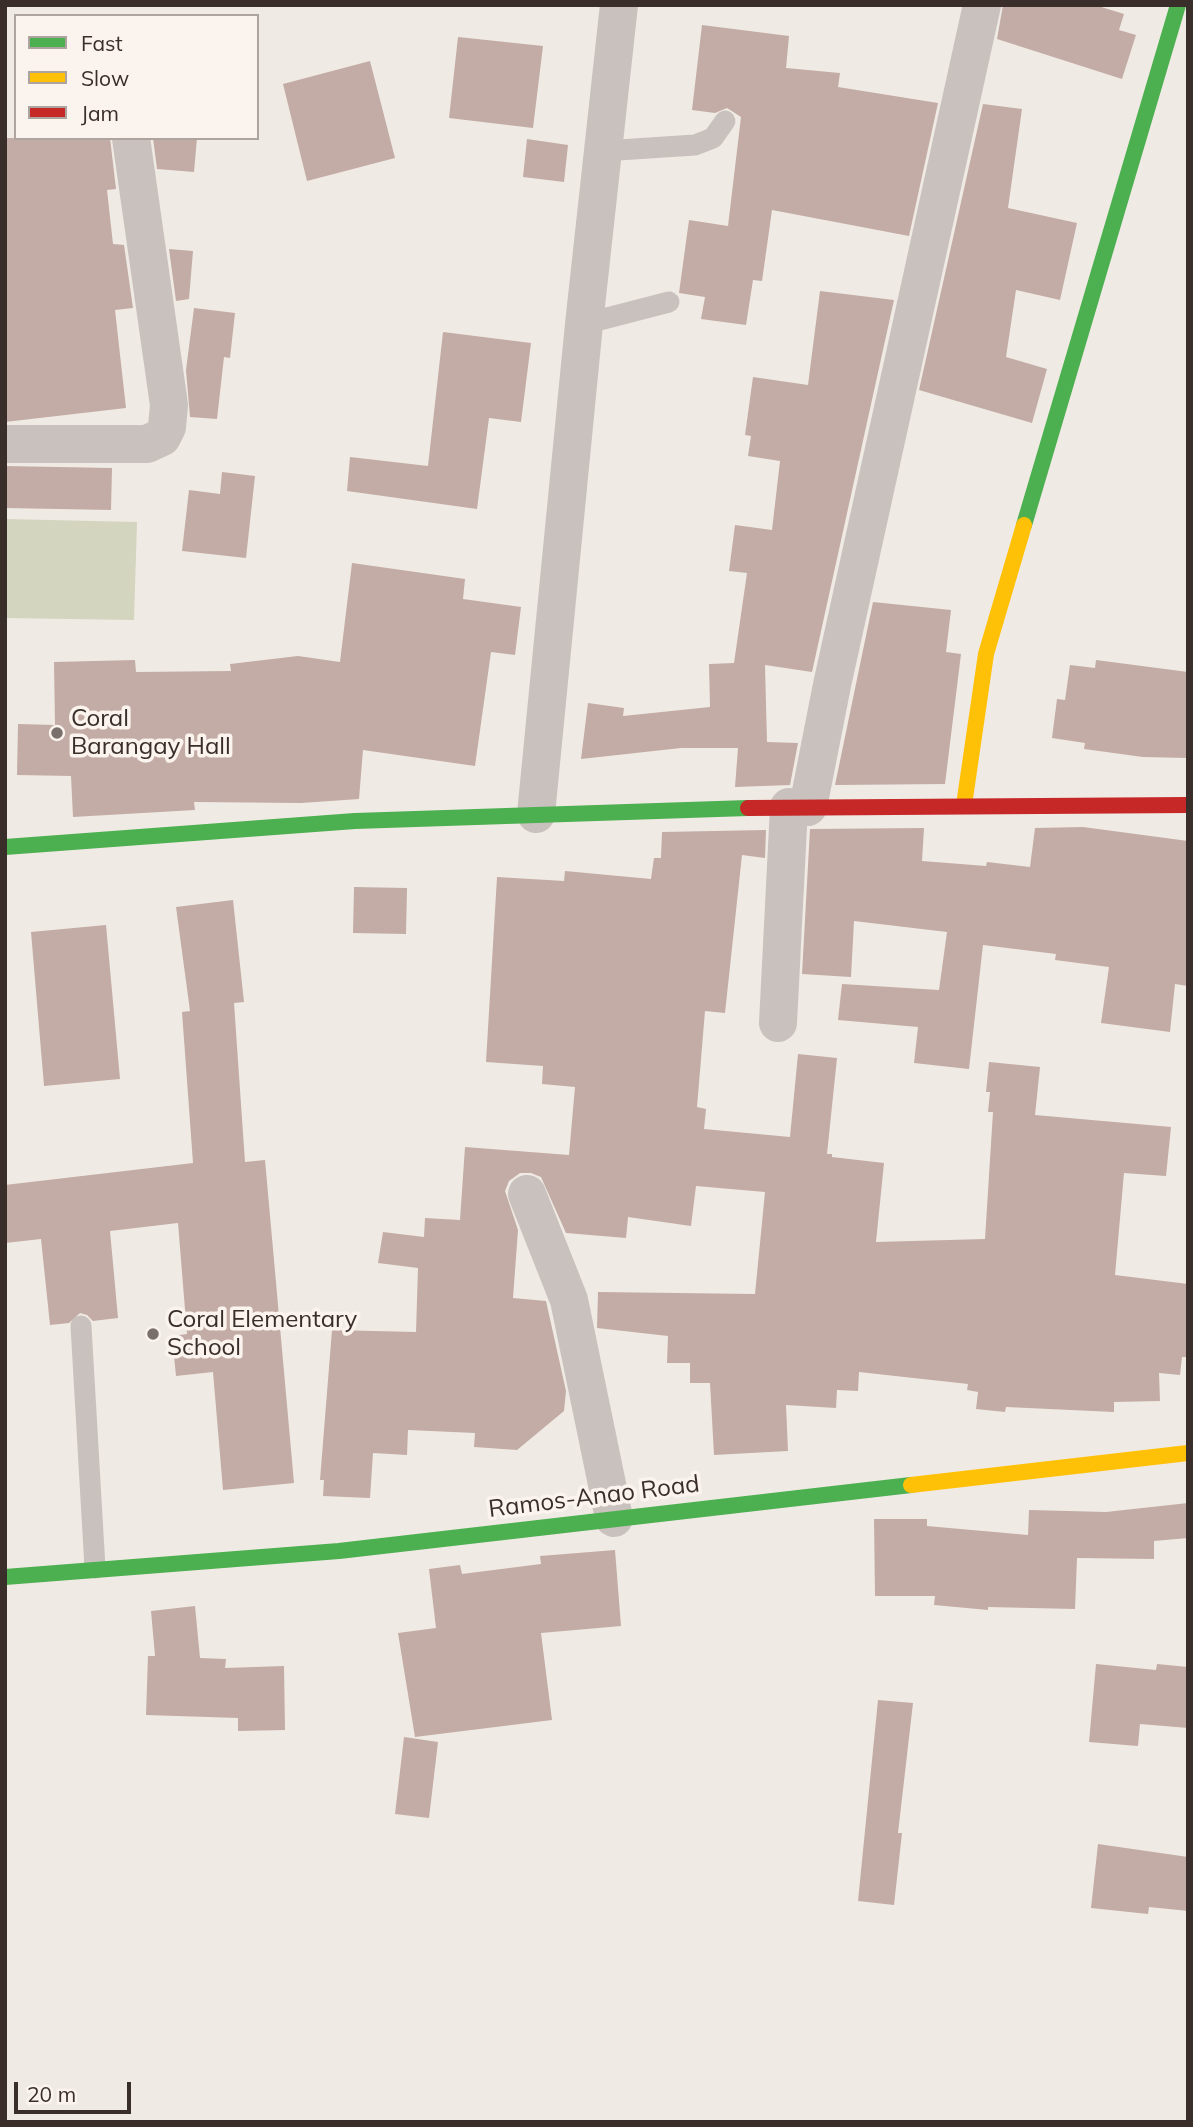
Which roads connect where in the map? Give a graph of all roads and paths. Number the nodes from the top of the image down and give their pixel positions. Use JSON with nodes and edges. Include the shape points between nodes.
{"nodes":[{"id":1,"x":620,"y":5,"type":"edge"},
{"id":2,"x":982,"y":5,"type":"edge"},
{"id":3,"x":1178,"y":5,"type":"edge"},
{"id":4,"x":725,"y":121,"type":"dead end"},
{"id":5,"x":131,"y":140,"type":"edge"},
{"id":6,"x":603,"y":151,"type":"junction"},
{"id":7,"x":669,"y":302,"type":"dead end"},
{"id":8,"x":584,"y":324,"type":"junction"},
{"id":9,"x":5,"y":444,"type":"edge"},
{"id":10,"x":964,"y":805,"type":"junction"},
{"id":11,"x":1188,"y":805,"type":"edge"},
{"id":12,"x":799,"y":807,"type":"junction"},
{"id":13,"x":536,"y":814,"type":"junction"},
{"id":14,"x":5,"y":848,"type":"edge"},
{"id":15,"x":778,"y":1023,"type":"dead end"},
{"id":16,"x":527,"y":1194,"type":"dead end"},
{"id":17,"x":81,"y":1326,"type":"dead end"},
{"id":18,"x":1188,"y":1453,"type":"edge"},
{"id":19,"x":614,"y":1518,"type":"junction"},
{"id":20,"x":94,"y":1568,"type":"junction"},
{"id":21,"x":5,"y":1577,"type":"edge"}],
"edges":[{"from":1,"to":6,"type":"street"},
{"from":2,"to":12,"type":"street","via":[[832,685]]},
{"from":3,"to":10,"type":"street","via":[[986,654]]},
{"from":4,"to":6,"type":"lane","via":[[713,138],[695,145]]},
{"from":5,"to":9,"type":"street","via":[[169,405],[167,427],[162,437],[147,443]]},
{"from":6,"to":8,"type":"street"},
{"from":7,"to":8,"type":"lane"},
{"from":8,"to":13,"type":"street"},
{"from":10,"to":11,"type":"street"},
{"from":10,"to":12,"type":"street"},
{"from":12,"to":13,"type":"street"},
{"from":12,"to":15,"type":"street"},
{"from":13,"to":14,"type":"street","via":[[355,821]]},
{"from":16,"to":19,"type":"street","via":[[569,1300]]},
{"from":17,"to":20,"type":"lane"},
{"from":18,"to":19,"type":"street","name":"Ramos-Anao Road"},
{"from":19,"to":20,"type":"street","name":"Ramos-Anao Road","via":[[339,1551]]},
{"from":20,"to":21,"type":"street","name":"Ramos-Anao Road"}]}
